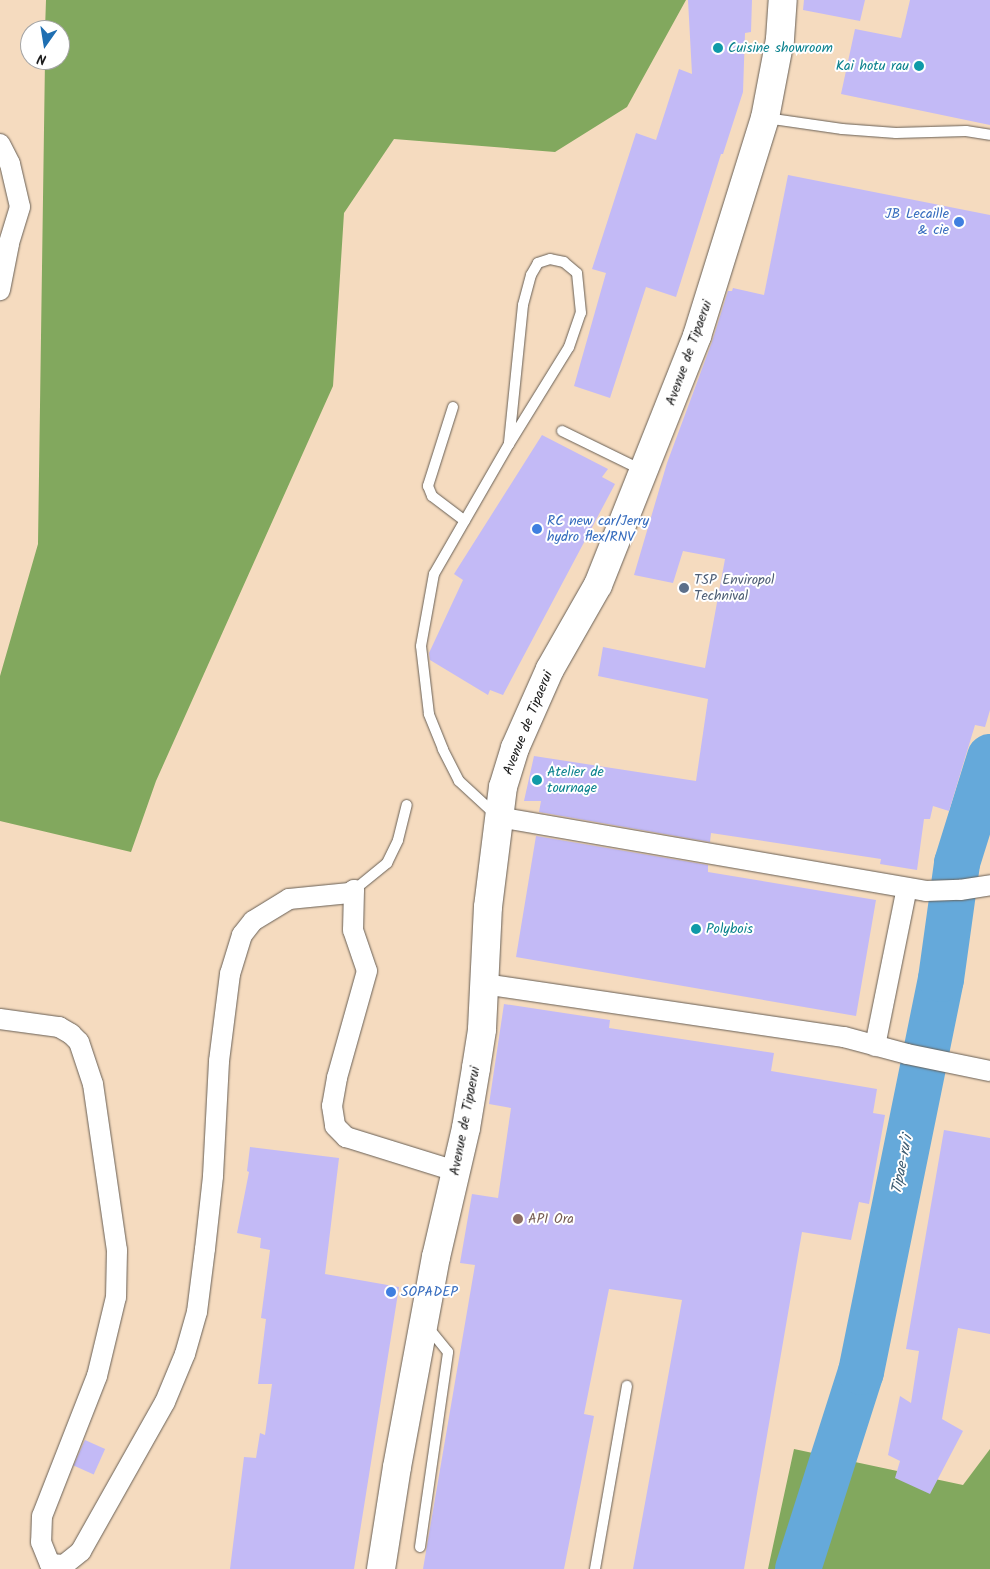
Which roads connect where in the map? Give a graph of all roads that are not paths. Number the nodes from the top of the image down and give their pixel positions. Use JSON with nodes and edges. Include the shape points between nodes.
{"nodes":[{"id":1,"x":783,"y":0,"type":"edge"},
{"id":2,"x":766,"y":118,"type":"junction"},
{"id":3,"x":990,"y":136,"type":"edge"},
{"id":4,"x":0,"y":144,"type":"edge"},
{"id":5,"x":0,"y":290,"type":"edge"},
{"id":6,"x":453,"y":407,"type":"dead end"},
{"id":7,"x":562,"y":431,"type":"dead end"},
{"id":8,"x":509,"y":444,"type":"junction"},
{"id":9,"x":645,"y":472,"type":"junction"},
{"id":10,"x":465,"y":521,"type":"junction"},
{"id":11,"x":407,"y":805,"type":"dead end"},
{"id":12,"x":498,"y":817,"type":"junction"},
{"id":13,"x":990,"y":885,"type":"edge"},
{"id":14,"x":917,"y":889,"type":"junction"},
{"id":15,"x":354,"y":890,"type":"junction"},
{"id":16,"x":484,"y":984,"type":"junction"},
{"id":17,"x":0,"y":1019,"type":"edge"},
{"id":18,"x":875,"y":1046,"type":"junction"},
{"id":19,"x":990,"y":1071,"type":"edge"},
{"id":20,"x":456,"y":1171,"type":"junction"},
{"id":21,"x":424,"y":1323,"type":"junction"},
{"id":22,"x":627,"y":1386,"type":"dead end"},
{"id":23,"x":420,"y":1547,"type":"dead end"},
{"id":24,"x":381,"y":1569,"type":"edge"},
{"id":25,"x":595,"y":1569,"type":"edge"}],
"edges":[{"from":1,"to":2,"type":"main road","name":"Avenue de Tipaerui","via":[[780,39]]},
{"from":2,"to":3,"type":"lane","via":[[842,130],[966,131]]},
{"from":2,"to":9,"type":"main road","name":"Avenue de Tipaerui","via":[[698,336]]},
{"from":4,"to":5,"type":"street","via":[[10,164],[20,207]]},
{"from":6,"to":10,"type":"lane","via":[[428,486],[432,496]]},
{"from":7,"to":9,"type":"lane"},
{"from":8,"to":8,"type":"lane","via":[[569,347],[581,314],[577,273],[564,262],[550,259],[538,263],[531,275],[523,305]]},
{"from":8,"to":10,"type":"lane"},
{"from":9,"to":12,"type":"main road","name":"Avenue de Tipaerui","via":[[598,586],[550,669],[515,748]]},
{"from":10,"to":12,"type":"lane","via":[[434,574],[420,646],[429,714],[443,749],[460,781]]},
{"from":11,"to":15,"type":"lane","via":[[398,840],[387,863]]},
{"from":12,"to":14,"type":"street"},
{"from":12,"to":16,"type":"main road","name":"Avenue de Tipaerui"},
{"from":13,"to":14,"type":"street","via":[[960,890]]},
{"from":14,"to":18,"type":"street"},
{"from":15,"to":17,"type":"street","via":[[350,894],[289,899],[253,921],[242,936],[230,974],[219,1061],[213,1176],[197,1312],[185,1354],[165,1402],[81,1551],[64,1565],[50,1564],[44,1553],[42,1516],[98,1376],[116,1297],[117,1250],[92,1084],[79,1042],[59,1027]]},
{"from":15,"to":20,"type":"street","via":[[353,930],[367,972],[337,1078],[332,1106],[335,1126],[346,1137]]},
{"from":16,"to":18,"type":"street","via":[[844,1037]]},
{"from":16,"to":20,"type":"main road","name":"Avenue de Tipaerui","via":[[482,1030]]},
{"from":18,"to":19,"type":"street"},
{"from":20,"to":21,"type":"main road","name":"Avenue de Tipaerui"},
{"from":21,"to":23,"type":"lane","via":[[448,1352]]},
{"from":21,"to":24,"type":"main road","name":"Avenue de Tipaerui"},
{"from":22,"to":25,"type":"lane"}]}
